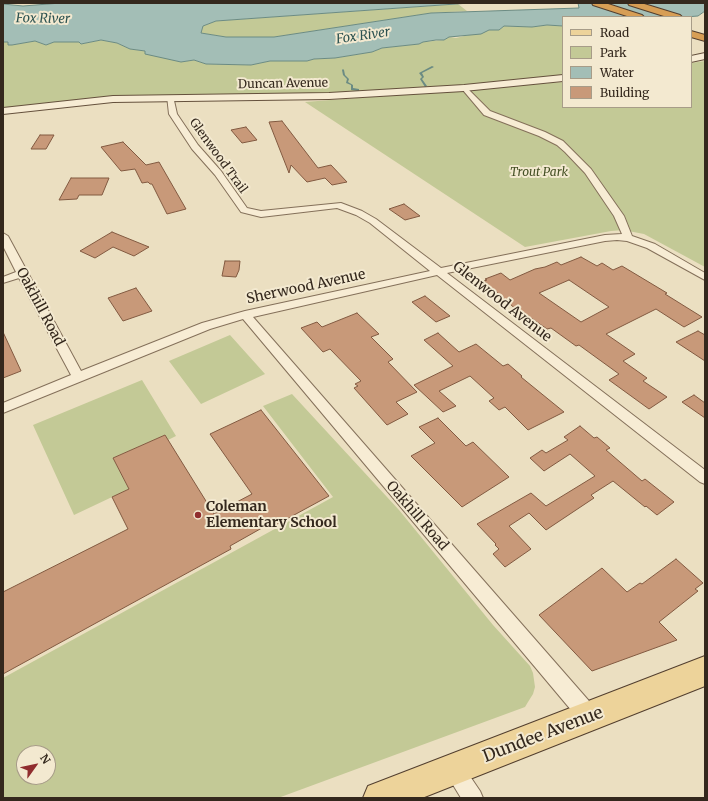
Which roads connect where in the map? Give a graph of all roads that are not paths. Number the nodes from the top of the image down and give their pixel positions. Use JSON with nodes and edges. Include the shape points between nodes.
{"nodes":[{"id":1,"x":596,"y":3,"type":"edge"},
{"id":2,"x":632,"y":3,"type":"edge"},
{"id":3,"x":636,"y":16,"type":"edge"},
{"id":4,"x":674,"y":16,"type":"edge"},
{"id":5,"x":692,"y":34,"type":"edge"},
{"id":6,"x":705,"y":38,"type":"edge"},
{"id":7,"x":705,"y":56,"type":"edge"},
{"id":8,"x":692,"y":59,"type":"edge"},
{"id":9,"x":562,"y":78,"type":"edge"},
{"id":10,"x":464,"y":88,"type":"junction"},
{"id":11,"x":170,"y":98,"type":"junction"},
{"id":12,"x":3,"y":111,"type":"edge"},
{"id":13,"x":261,"y":214,"type":"joint"},
{"id":14,"x":3,"y":236,"type":"edge"},
{"id":15,"x":628,"y":238,"type":"junction"},
{"id":16,"x":438,"y":272,"type":"junction"},
{"id":17,"x":22,"y":274,"type":"junction"},
{"id":18,"x":705,"y":277,"type":"edge"},
{"id":19,"x":3,"y":280,"type":"edge"},
{"id":20,"x":245,"y":315,"type":"junction"},
{"id":21,"x":78,"y":377,"type":"junction"},
{"id":22,"x":3,"y":408,"type":"edge"},
{"id":23,"x":705,"y":478,"type":"edge"},
{"id":24,"x":705,"y":671,"type":"edge"},
{"id":25,"x":590,"y":716,"type":"junction"},
{"id":26,"x":454,"y":770,"type":"junction"},
{"id":27,"x":380,"y":798,"type":"edge"},
{"id":28,"x":473,"y":798,"type":"edge"}],
"edges":[{"from":1,"to":3,"type":"highway"},
{"from":2,"to":4,"type":"highway"},
{"from":5,"to":6,"type":"highway"},
{"from":7,"to":8,"type":"street"},
{"from":9,"to":10,"type":"street","name":"Duncan Avenue"},
{"from":10,"to":11,"type":"street","name":"Duncan Avenue","via":[[329,96]]},
{"from":10,"to":15,"type":"street","via":[[487,113],[549,137],[568,150],[588,171],[619,216]]},
{"from":11,"to":12,"type":"street","name":"Duncan Avenue","via":[[88,101]]},
{"from":11,"to":13,"type":"street","name":"Glenwood Trail","via":[[173,114],[239,204],[244,210]]},
{"from":13,"to":16,"type":"street","name":"Glenwood Avenue","via":[[331,205],[348,208],[373,221]]},
{"from":14,"to":17,"type":"street","name":"Oakhill Road"},
{"from":15,"to":16,"type":"street","name":"Sherwood Avenue","via":[[605,238]]},
{"from":15,"to":18,"type":"street","name":"Sherwood Avenue","via":[[650,246]]},
{"from":16,"to":20,"type":"street","name":"Sherwood Avenue"},
{"from":16,"to":23,"type":"street","name":"Glenwood Avenue"},
{"from":17,"to":19,"type":"street"},
{"from":17,"to":21,"type":"street","name":"Oakhill Road"},
{"from":20,"to":21,"type":"street","name":"Sherwood Avenue","via":[[183,335]]},
{"from":20,"to":25,"type":"street","name":"Oakhill Road"},
{"from":21,"to":22,"type":"street","name":"Sherwood Avenue"},
{"from":24,"to":25,"type":"main road","name":"Dundee Avenue"},
{"from":25,"to":26,"type":"main road","name":"Dundee Avenue"},
{"from":26,"to":27,"type":"main road","name":"Dundee Avenue"},
{"from":26,"to":28,"type":"street"}]}
